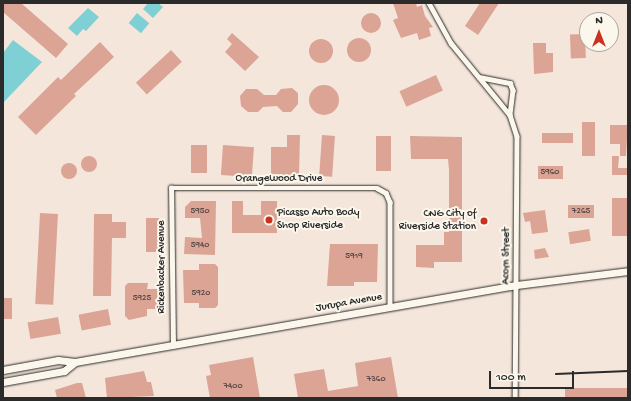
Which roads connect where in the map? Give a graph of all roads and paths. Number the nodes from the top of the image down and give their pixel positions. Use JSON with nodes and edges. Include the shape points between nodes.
{"nodes":[{"id":1,"x":429,"y":3,"type":"edge"},
{"id":2,"x":479,"y":77,"type":"junction"},
{"id":3,"x":510,"y":115,"type":"junction"},
{"id":4,"x":171,"y":188,"type":"joint"},
{"id":5,"x":628,"y":271,"type":"edge"},
{"id":6,"x":516,"y":285,"type":"junction"},
{"id":7,"x":390,"y":307,"type":"junction"},
{"id":8,"x":173,"y":346,"type":"junction"},
{"id":9,"x":75,"y":362,"type":"junction"},
{"id":10,"x":3,"y":370,"type":"edge"},
{"id":11,"x":3,"y":382,"type":"edge"},
{"id":12,"x":515,"y":398,"type":"edge"}],
"edges":[{"from":1,"to":2,"type":"street","name":"Acorn Street","via":[[451,43]]},
{"from":2,"to":3,"type":"street","name":"Acorn Street"},
{"from":2,"to":3,"type":"street","name":"Acorn Street","via":[[510,83],[513,90]]},
{"from":3,"to":6,"type":"street","name":"Acorn Street","via":[[518,146]]},
{"from":4,"to":7,"type":"street","name":"Orangewood Drive","via":[[377,188],[386,193],[390,202]]},
{"from":4,"to":8,"type":"street","name":"Rickenbacker Avenue"},
{"from":5,"to":6,"type":"main road","name":"Jurupa Avenue"},
{"from":6,"to":7,"type":"main road","name":"Jurupa Avenue"},
{"from":6,"to":12,"type":"street","name":"Acorn Street"},
{"from":7,"to":8,"type":"main road","name":"Jurupa Avenue"},
{"from":8,"to":9,"type":"main road","name":"Jurupa Avenue"},
{"from":9,"to":10,"type":"main road","name":"Jurupa Avenue","via":[[58,360]]},
{"from":9,"to":11,"type":"main road","name":"Jurupa Avenue","via":[[64,371]]}]}
